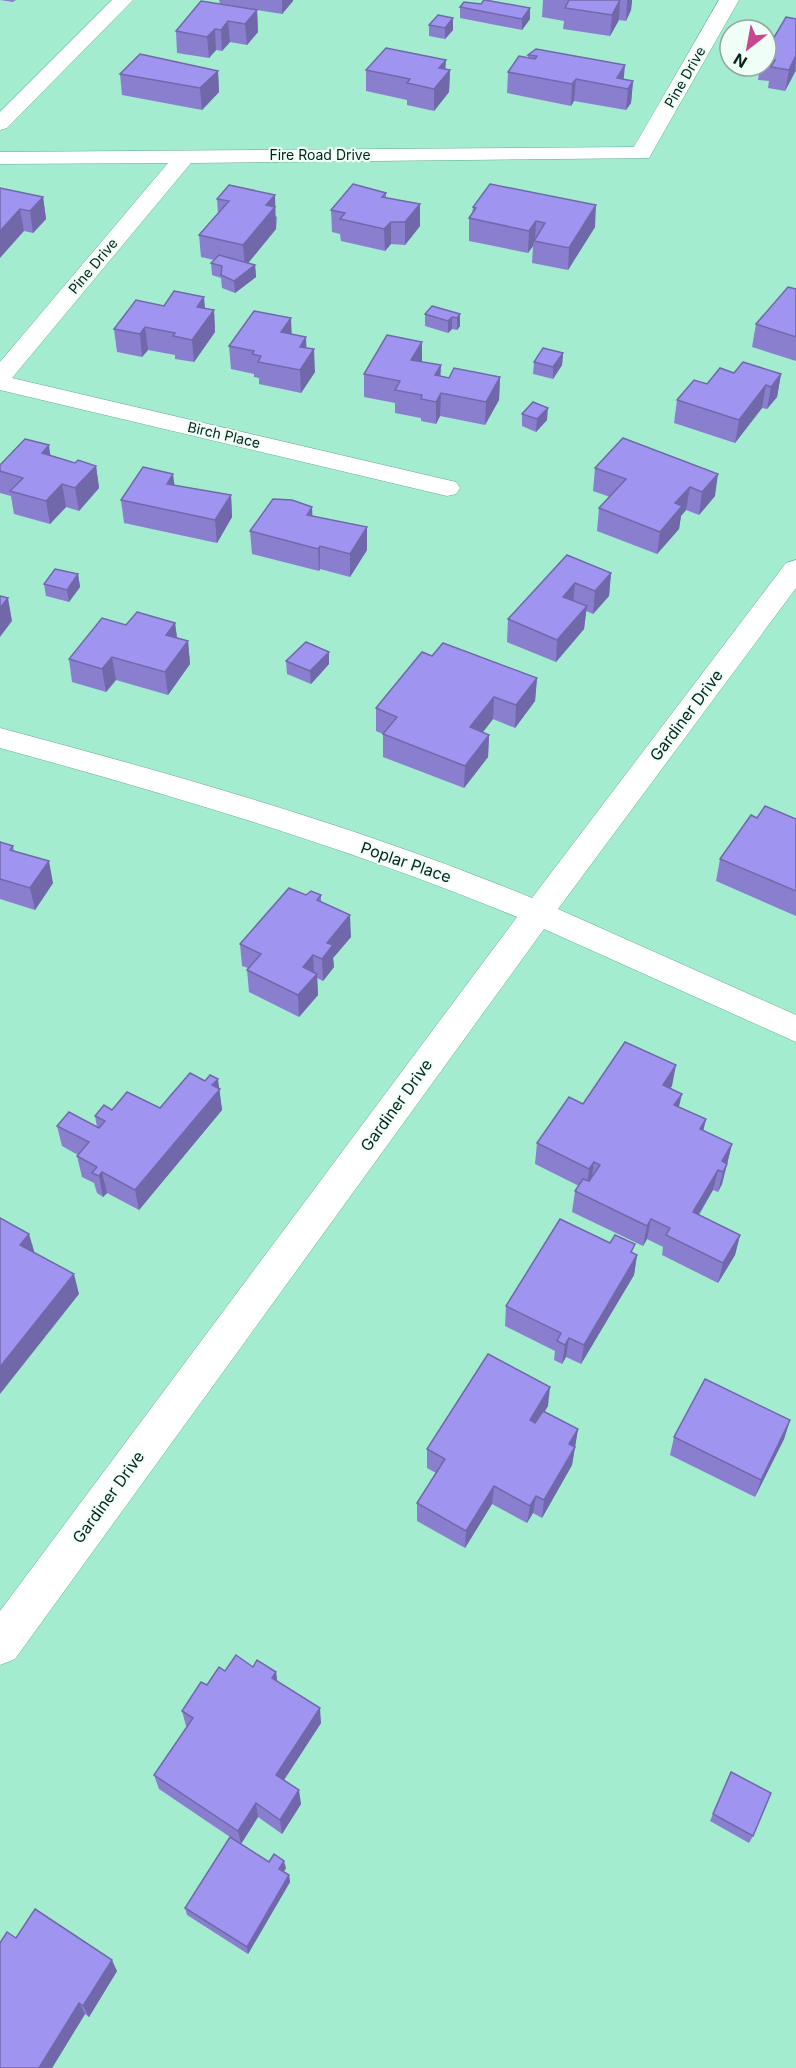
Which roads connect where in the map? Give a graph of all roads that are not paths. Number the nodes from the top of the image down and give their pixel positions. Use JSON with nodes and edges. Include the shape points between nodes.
{"nodes":[{"id":1,"x":123,"y":0,"type":"edge"},
{"id":2,"x":729,"y":0,"type":"edge"},
{"id":3,"x":0,"y":124,"type":"edge"},
{"id":4,"x":641,"y":153,"type":"joint"},
{"id":5,"x":185,"y":156,"type":"junction"},
{"id":6,"x":0,"y":158,"type":"edge"},
{"id":7,"x":0,"y":377,"type":"edge"},
{"id":8,"x":0,"y":383,"type":"edge"},
{"id":9,"x":447,"y":488,"type":"dead end"},
{"id":10,"x":796,"y":569,"type":"edge"},
{"id":11,"x":0,"y":738,"type":"edge"},
{"id":12,"x":538,"y":913,"type":"junction"},
{"id":13,"x":796,"y":1029,"type":"edge"},
{"id":14,"x":0,"y":1645,"type":"edge"}],
"edges":[{"from":1,"to":3,"type":"street"},
{"from":2,"to":4,"type":"street","name":"Pine Drive"},
{"from":4,"to":5,"type":"street","name":"Fire Road Drive"},
{"from":5,"to":6,"type":"street","name":"Fire Road Drive"},
{"from":5,"to":7,"type":"street","name":"Pine Drive"},
{"from":8,"to":9,"type":"street","name":"Birch Place"},
{"from":10,"to":12,"type":"street","name":"Gardiner Drive"},
{"from":11,"to":12,"type":"street","name":"Poplar Place","via":[[195,793],[441,873]]},
{"from":12,"to":13,"type":"street","name":"Poplar Place"},
{"from":12,"to":14,"type":"street","name":"Gardiner Drive"}]}
